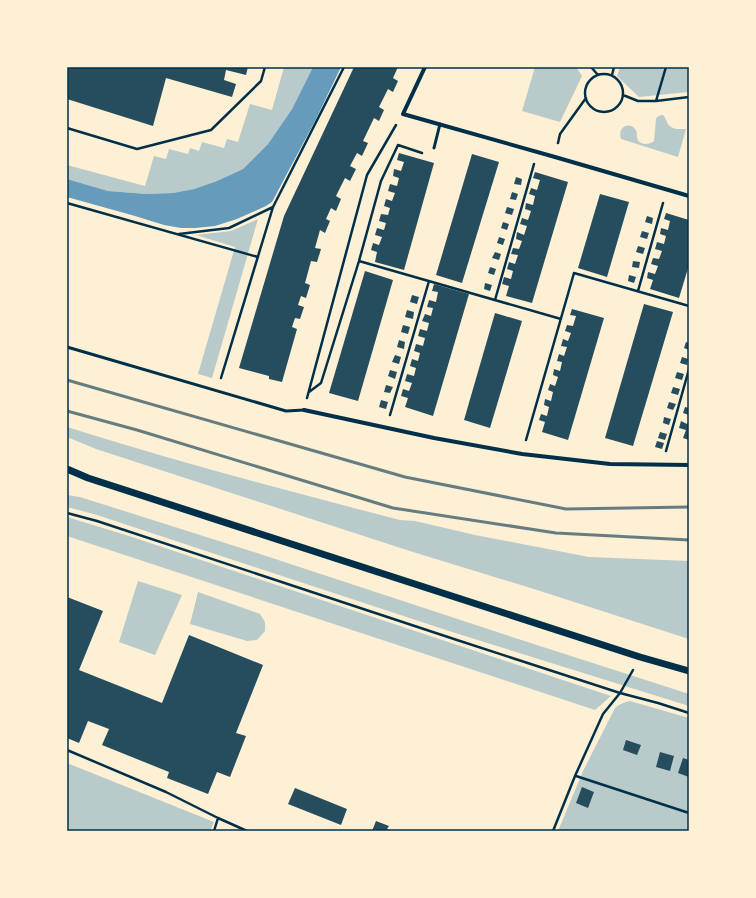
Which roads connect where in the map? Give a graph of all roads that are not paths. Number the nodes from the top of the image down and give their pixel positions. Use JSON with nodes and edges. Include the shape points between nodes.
{"nodes":[{"id":1,"x":425,"y":67,"type":"edge"},
{"id":2,"x":440,"y":124,"type":"junction"},
{"id":3,"x":434,"y":148,"type":"road end"},
{"id":4,"x":689,"y":196,"type":"edge"},
{"id":5,"x":67,"y":348,"type":"edge"},
{"id":6,"x":304,"y":410,"type":"joint"},
{"id":7,"x":689,"y":465,"type":"edge"},
{"id":8,"x":67,"y":469,"type":"edge"},
{"id":9,"x":67,"y":474,"type":"edge"},
{"id":10,"x":88,"y":478,"type":"junction"},
{"id":11,"x":689,"y":672,"type":"edge"}],
"edges":[{"from":1,"to":2,"type":"street","via":[[403,114]]},
{"from":2,"to":3,"type":"lane"},
{"from":2,"to":4,"type":"street"},
{"from":5,"to":6,"type":"lane","via":[[286,411]]},
{"from":6,"to":7,"type":"street","via":[[522,454],[610,464]]},
{"from":8,"to":10,"type":"street"},
{"from":9,"to":10,"type":"street"},
{"from":10,"to":11,"type":"street"}]}
